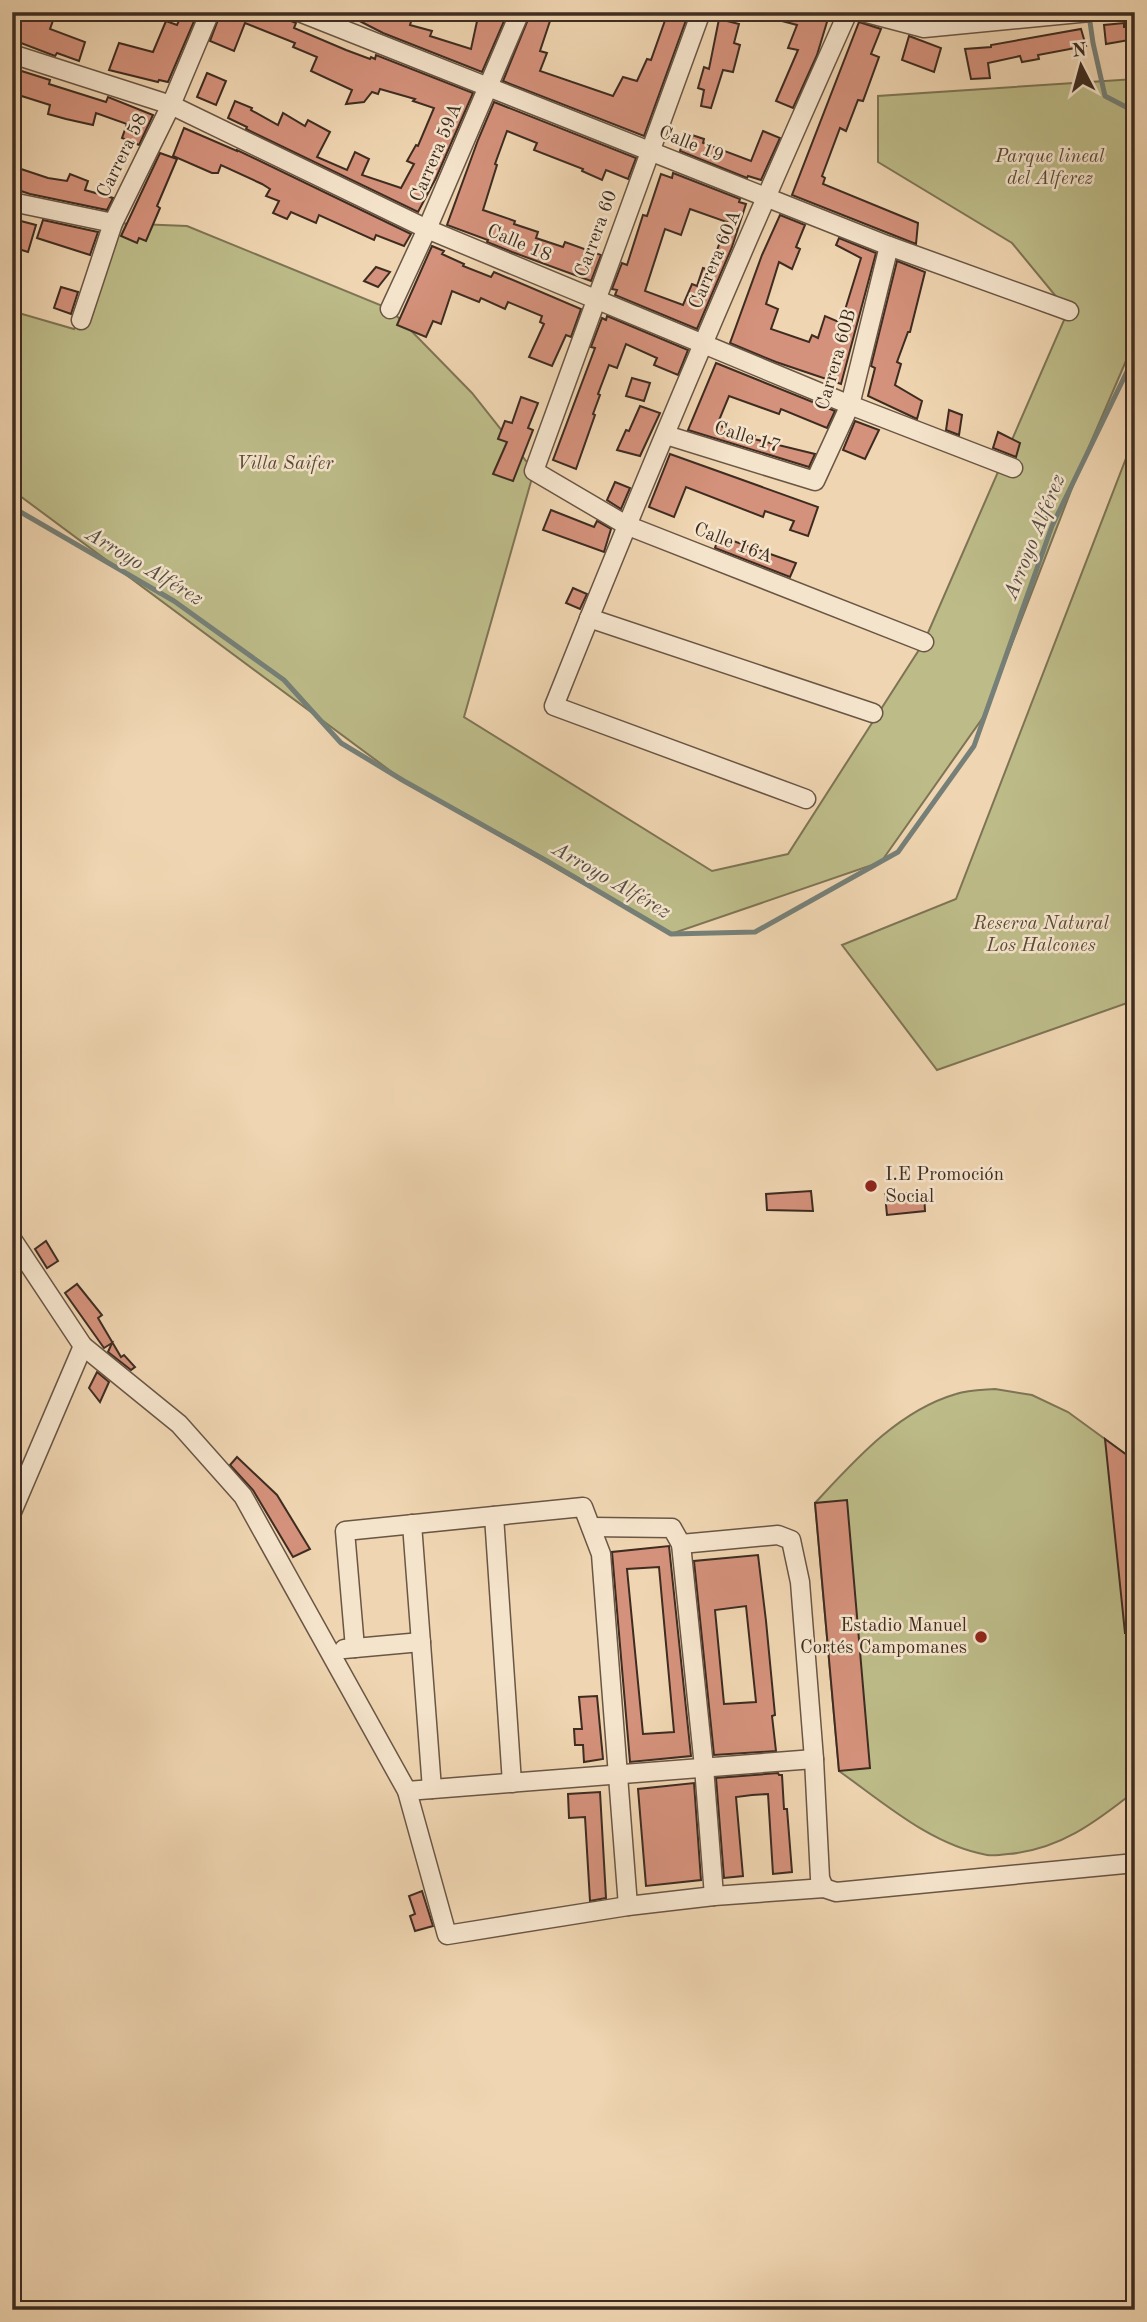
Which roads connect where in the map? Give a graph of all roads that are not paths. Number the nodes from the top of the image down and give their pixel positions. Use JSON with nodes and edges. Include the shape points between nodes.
{"nodes":[{"id":1,"x":210,"y":12,"type":"edge"},
{"id":2,"x":299,"y":12,"type":"edge"},
{"id":3,"x":520,"y":12,"type":"edge"},
{"id":4,"x":701,"y":12,"type":"edge"},
{"id":5,"x":848,"y":12,"type":"edge"},
{"id":6,"x":863,"y":12,"type":"edge"},
{"id":7,"x":919,"y":12,"type":"edge"},
{"id":8,"x":1083,"y":13,"type":"edge"},
{"id":9,"x":952,"y":26,"type":"junction"},
{"id":10,"x":12,"y":54,"type":"edge"},
{"id":11,"x":488,"y":88,"type":"junction"},
{"id":12,"x":171,"y":105,"type":"junction"},
{"id":13,"x":650,"y":150,"type":"junction"},
{"id":14,"x":765,"y":198,"type":"junction"},
{"id":15,"x":12,"y":202,"type":"edge"},
{"id":16,"x":113,"y":223,"type":"junction"},
{"id":17,"x":427,"y":229,"type":"junction"},
{"id":18,"x":889,"y":246,"type":"junction"},
{"id":19,"x":596,"y":299,"type":"junction"},
{"id":20,"x":390,"y":309,"type":"dead end"},
{"id":21,"x":1069,"y":311,"type":"dead end"},
{"id":22,"x":81,"y":320,"type":"dead end"},
{"id":23,"x":703,"y":342,"type":"junction"},
{"id":24,"x":850,"y":405,"type":"junction"},
{"id":25,"x":666,"y":435,"type":"junction"},
{"id":26,"x":1013,"y":468,"type":"dead end"},
{"id":27,"x":534,"y":471,"type":"joint"},
{"id":28,"x":816,"y":481,"type":"joint"},
{"id":29,"x":626,"y":525,"type":"junction"},
{"id":30,"x":589,"y":618,"type":"junction"},
{"id":31,"x":924,"y":642,"type":"dead end"},
{"id":32,"x":873,"y":713,"type":"dead end"},
{"id":33,"x":806,"y":799,"type":"dead end"},
{"id":34,"x":12,"y":1239,"type":"edge"},
{"id":35,"x":83,"y":1346,"type":"junction"},
{"id":36,"x":12,"y":1512,"type":"edge"},
{"id":37,"x":494,"y":1516,"type":"junction"},
{"id":38,"x":412,"y":1524,"type":"junction"},
{"id":39,"x":591,"y":1527,"type":"junction"},
{"id":40,"x":681,"y":1544,"type":"junction"},
{"id":41,"x":421,"y":1642,"type":"junction"},
{"id":42,"x":355,"y":1648,"type":"junction"},
{"id":43,"x":329,"y":1651,"type":"junction"},
{"id":44,"x":814,"y":1759,"type":"junction"},
{"id":45,"x":704,"y":1768,"type":"junction"},
{"id":46,"x":618,"y":1774,"type":"junction"},
{"id":47,"x":512,"y":1783,"type":"junction"},
{"id":48,"x":432,"y":1789,"type":"junction"},
{"id":49,"x":407,"y":1791,"type":"junction"},
{"id":50,"x":1135,"y":1863,"type":"edge"},
{"id":51,"x":824,"y":1888,"type":"junction"},
{"id":52,"x":714,"y":1896,"type":"junction"},
{"id":53,"x":628,"y":1906,"type":"junction"}],
"edges":[{"from":1,"to":12,"type":"street","name":"Carrera 58"},
{"from":2,"to":11,"type":"street","name":"Calle 19"},
{"from":3,"to":11,"type":"street","name":"Carrera 59A"},
{"from":4,"to":13,"type":"street","name":"Carrera 60"},
{"from":5,"to":14,"type":"street","name":"Carrera 60A"},
{"from":6,"to":9,"type":"street","via":[[925,28]]},
{"from":7,"to":9,"type":"street"},
{"from":8,"to":9,"type":"street"},
{"from":10,"to":12,"type":"street","name":"Calle 18"},
{"from":11,"to":13,"type":"street","name":"Calle 19"},
{"from":11,"to":17,"type":"street","name":"Carrera 59A"},
{"from":12,"to":16,"type":"street","name":"Carrera 58"},
{"from":12,"to":17,"type":"street","name":"Calle 18"},
{"from":13,"to":14,"type":"street","name":"Calle 19"},
{"from":13,"to":19,"type":"street","name":"Carrera 60"},
{"from":14,"to":18,"type":"street","name":"Calle 19"},
{"from":14,"to":23,"type":"street","name":"Carrera 60A"},
{"from":15,"to":16,"type":"street"},
{"from":16,"to":22,"type":"street","name":"Carrera 58"},
{"from":17,"to":19,"type":"street","name":"Calle 18"},
{"from":17,"to":20,"type":"street","name":"Carrera 59A"},
{"from":18,"to":21,"type":"street","name":"Calle 19"},
{"from":18,"to":24,"type":"street","name":"Carrera 60B"},
{"from":19,"to":23,"type":"street","name":"Calle 18"},
{"from":19,"to":27,"type":"street","name":"Carrera 60"},
{"from":23,"to":24,"type":"street","name":"Calle 18"},
{"from":23,"to":25,"type":"street","name":"Carrera 60A"},
{"from":24,"to":26,"type":"street","name":"Calle 18"},
{"from":24,"to":28,"type":"street","name":"Carrera 60B"},
{"from":25,"to":28,"type":"street","name":"Calle 17"},
{"from":25,"to":29,"type":"street","name":"Carrera 60A"},
{"from":27,"to":29,"type":"street","name":"Calle 16A"},
{"from":29,"to":30,"type":"street","name":"Carrera 60A"},
{"from":29,"to":31,"type":"street","name":"Calle 16A"},
{"from":30,"to":32,"type":"street"},
{"from":30,"to":33,"type":"street","name":"Carrera 60A","via":[[554,706]]},
{"from":34,"to":35,"type":"street"},
{"from":35,"to":36,"type":"street"},
{"from":35,"to":43,"type":"street","via":[[179,1424],[243,1496]]},
{"from":37,"to":38,"type":"street"},
{"from":37,"to":39,"type":"street","via":[[583,1507]]},
{"from":37,"to":47,"type":"street"},
{"from":38,"to":41,"type":"street"},
{"from":38,"to":42,"type":"street","via":[[345,1531]]},
{"from":39,"to":40,"type":"street","via":[[671,1528]]},
{"from":39,"to":46,"type":"street","via":[[601,1554]]},
{"from":40,"to":44,"type":"street","via":[[778,1535],[791,1540],[800,1582]]},
{"from":40,"to":45,"type":"street"},
{"from":41,"to":42,"type":"street"},
{"from":41,"to":48,"type":"street"},
{"from":42,"to":43,"type":"street"},
{"from":43,"to":49,"type":"street"},
{"from":44,"to":45,"type":"street"},
{"from":44,"to":51,"type":"street"},
{"from":45,"to":46,"type":"street"},
{"from":45,"to":52,"type":"street"},
{"from":46,"to":47,"type":"street"},
{"from":46,"to":53,"type":"street"},
{"from":47,"to":48,"type":"street"},
{"from":48,"to":49,"type":"street"},
{"from":49,"to":53,"type":"street","via":[[447,1935]]},
{"from":50,"to":51,"type":"street","via":[[836,1892]]},
{"from":51,"to":52,"type":"street"},
{"from":52,"to":53,"type":"street"}]}
